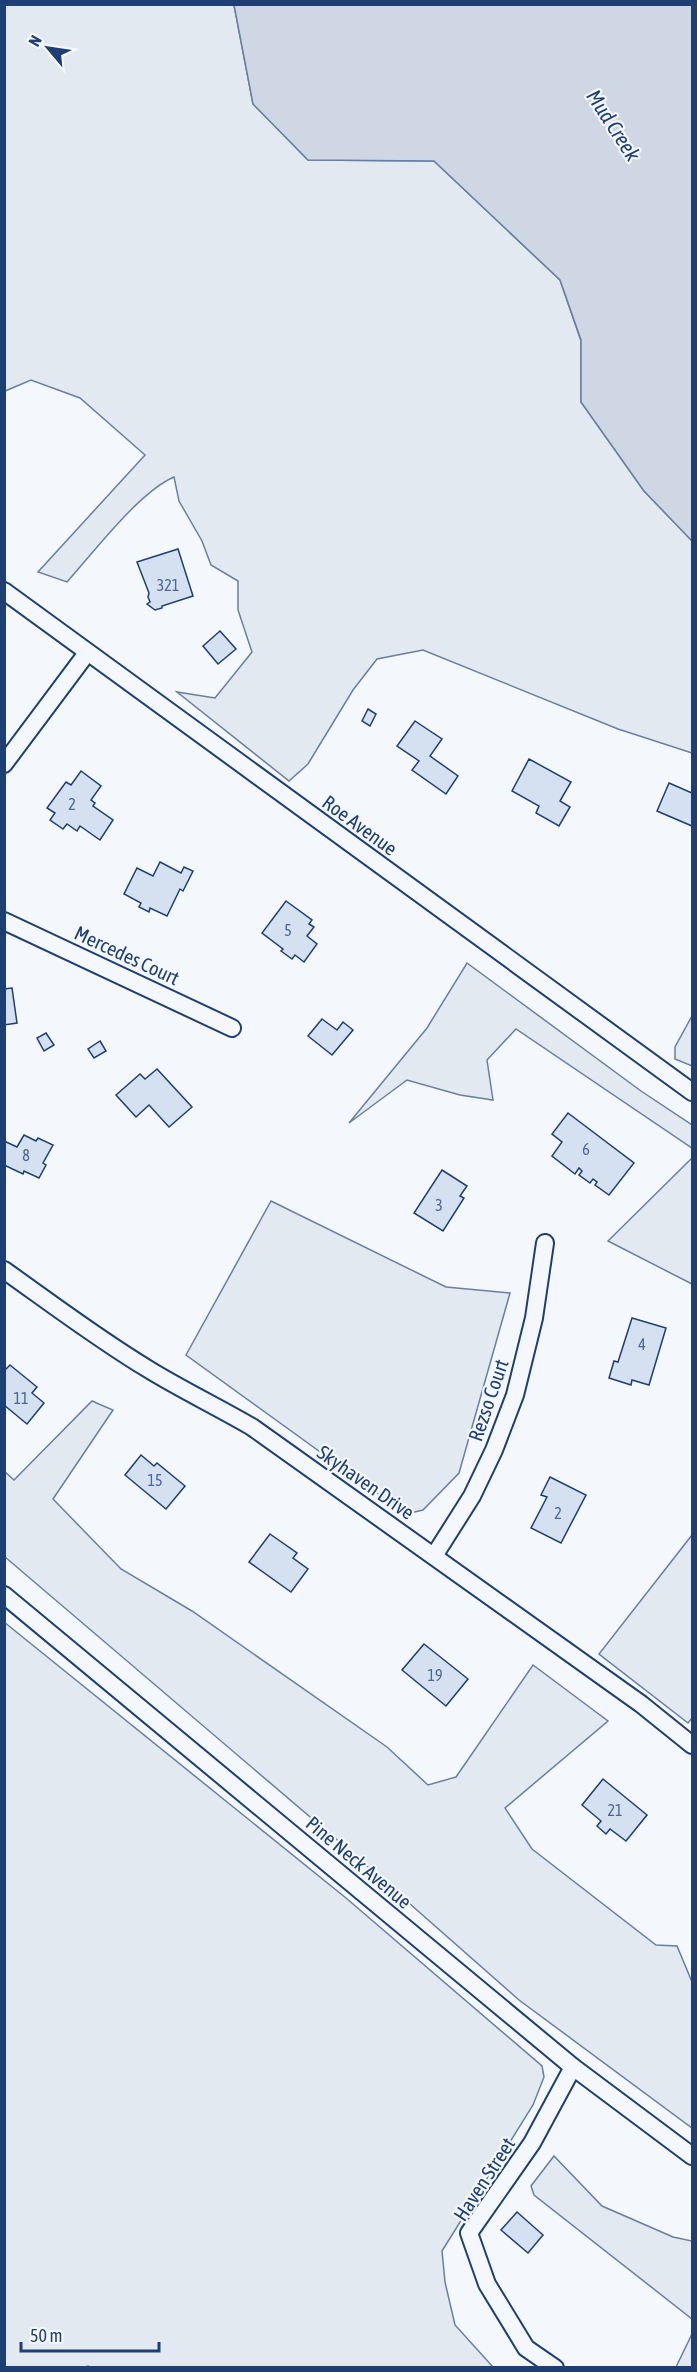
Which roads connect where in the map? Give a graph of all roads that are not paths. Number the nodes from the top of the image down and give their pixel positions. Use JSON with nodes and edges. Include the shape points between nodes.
{"nodes":[{"id":1,"x":4,"y":591,"type":"edge"},
{"id":2,"x":87,"y":653,"type":"junction"},
{"id":3,"x":4,"y":764,"type":"edge"},
{"id":4,"x":4,"y":921,"type":"edge"},
{"id":5,"x":232,"y":1028,"type":"dead end"},
{"id":6,"x":693,"y":1092,"type":"edge"},
{"id":7,"x":545,"y":1243,"type":"dead end"},
{"id":8,"x":4,"y":1270,"type":"edge"},
{"id":9,"x":434,"y":1556,"type":"junction"},
{"id":10,"x":4,"y":1595,"type":"edge"},
{"id":11,"x":693,"y":1745,"type":"edge"},
{"id":12,"x":573,"y":2067,"type":"junction"},
{"id":13,"x":693,"y":2156,"type":"edge"},
{"id":14,"x":555,"y":2367,"type":"edge"}],
"edges":[{"from":1,"to":2,"type":"street","name":"Roe Avenue"},
{"from":2,"to":3,"type":"street"},
{"from":2,"to":6,"type":"street","name":"Roe Avenue"},
{"from":4,"to":5,"type":"street","name":"Mercedes Court"},
{"from":7,"to":9,"type":"street","name":"Rezso Court","via":[[534,1318],[515,1395],[472,1496]]},
{"from":8,"to":9,"type":"street","name":"Skyhaven Drive","via":[[150,1371],[252,1428]]},
{"from":9,"to":11,"type":"street","name":"Skyhaven Drive"},
{"from":10,"to":12,"type":"street","name":"Pine Neck Avenue"},
{"from":12,"to":13,"type":"street","name":"Pine Neck Avenue"},
{"from":12,"to":14,"type":"street","name":"Haven Street","via":[[532,2143],[469,2233],[487,2284],[526,2348]]}]}
